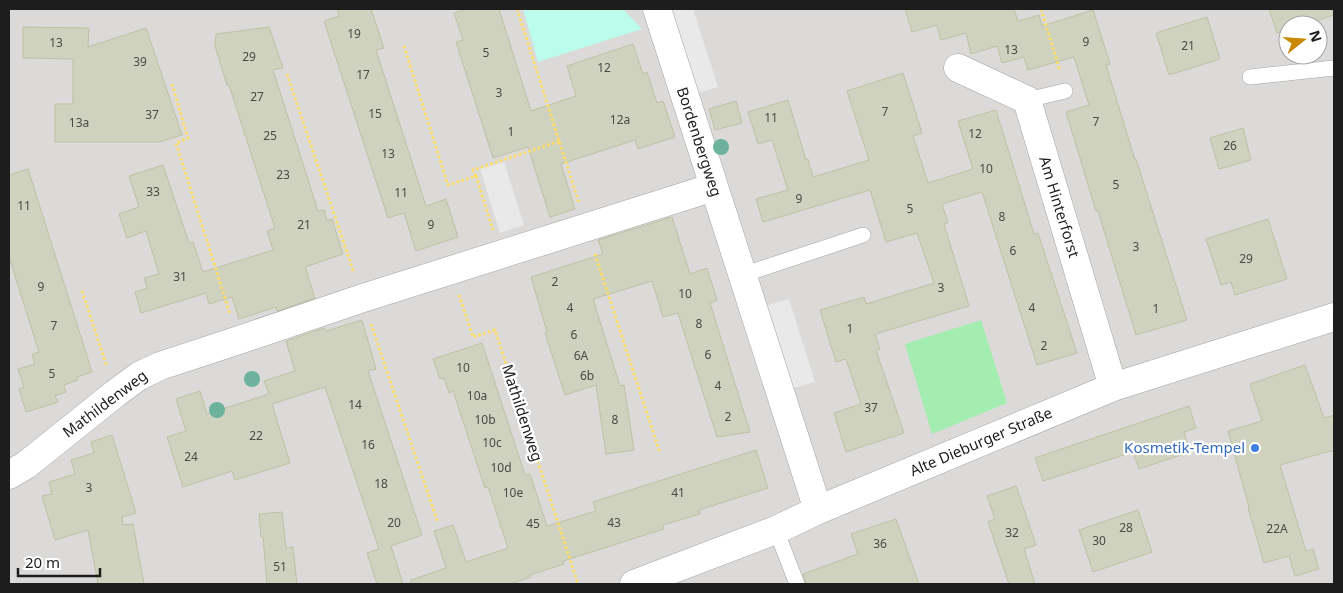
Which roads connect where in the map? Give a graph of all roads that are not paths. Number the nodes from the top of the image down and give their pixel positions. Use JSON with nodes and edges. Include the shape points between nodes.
{"nodes":[{"id":1,"x":656,"y":9,"type":"edge"},
{"id":2,"x":958,"y":68,"type":"dead end"},
{"id":3,"x":1334,"y":68,"type":"edge"},
{"id":4,"x":1250,"y":76,"type":"dead end"},
{"id":5,"x":1065,"y":91,"type":"road end"},
{"id":6,"x":1026,"y":100,"type":"junction"},
{"id":7,"x":714,"y":187,"type":"junction"},
{"id":8,"x":863,"y":235,"type":"dead end"},
{"id":9,"x":742,"y":275,"type":"junction"},
{"id":10,"x":1334,"y":317,"type":"edge"},
{"id":11,"x":1113,"y":387,"type":"junction"},
{"id":12,"x":9,"y":475,"type":"edge"},
{"id":13,"x":818,"y":510,"type":"junction"},
{"id":14,"x":776,"y":530,"type":"junction"},
{"id":15,"x":634,"y":584,"type":"edge"},
{"id":16,"x":797,"y":584,"type":"edge"}],
"edges":[{"from":1,"to":7,"type":"street","name":"Bordenbergweg"},
{"from":2,"to":6,"type":"street"},
{"from":3,"to":4,"type":"lane"},
{"from":5,"to":6,"type":"lane"},
{"from":6,"to":11,"type":"street","name":"Am Hinterforst"},
{"from":7,"to":9,"type":"street","name":"Bordenbergweg"},
{"from":7,"to":12,"type":"street","name":"Mathildenweg","via":[[362,298],[160,366],[139,376]]},
{"from":8,"to":9,"type":"lane"},
{"from":9,"to":13,"type":"street","name":"Bordenbergweg"},
{"from":10,"to":11,"type":"street","name":"Alte Dieburger Straße"},
{"from":11,"to":13,"type":"street","name":"Alte Dieburger Straße"},
{"from":13,"to":14,"type":"street","name":"Alte Dieburger Straße"},
{"from":14,"to":15,"type":"street","name":"Alte Dieburger Straße"},
{"from":14,"to":16,"type":"lane"}]}
